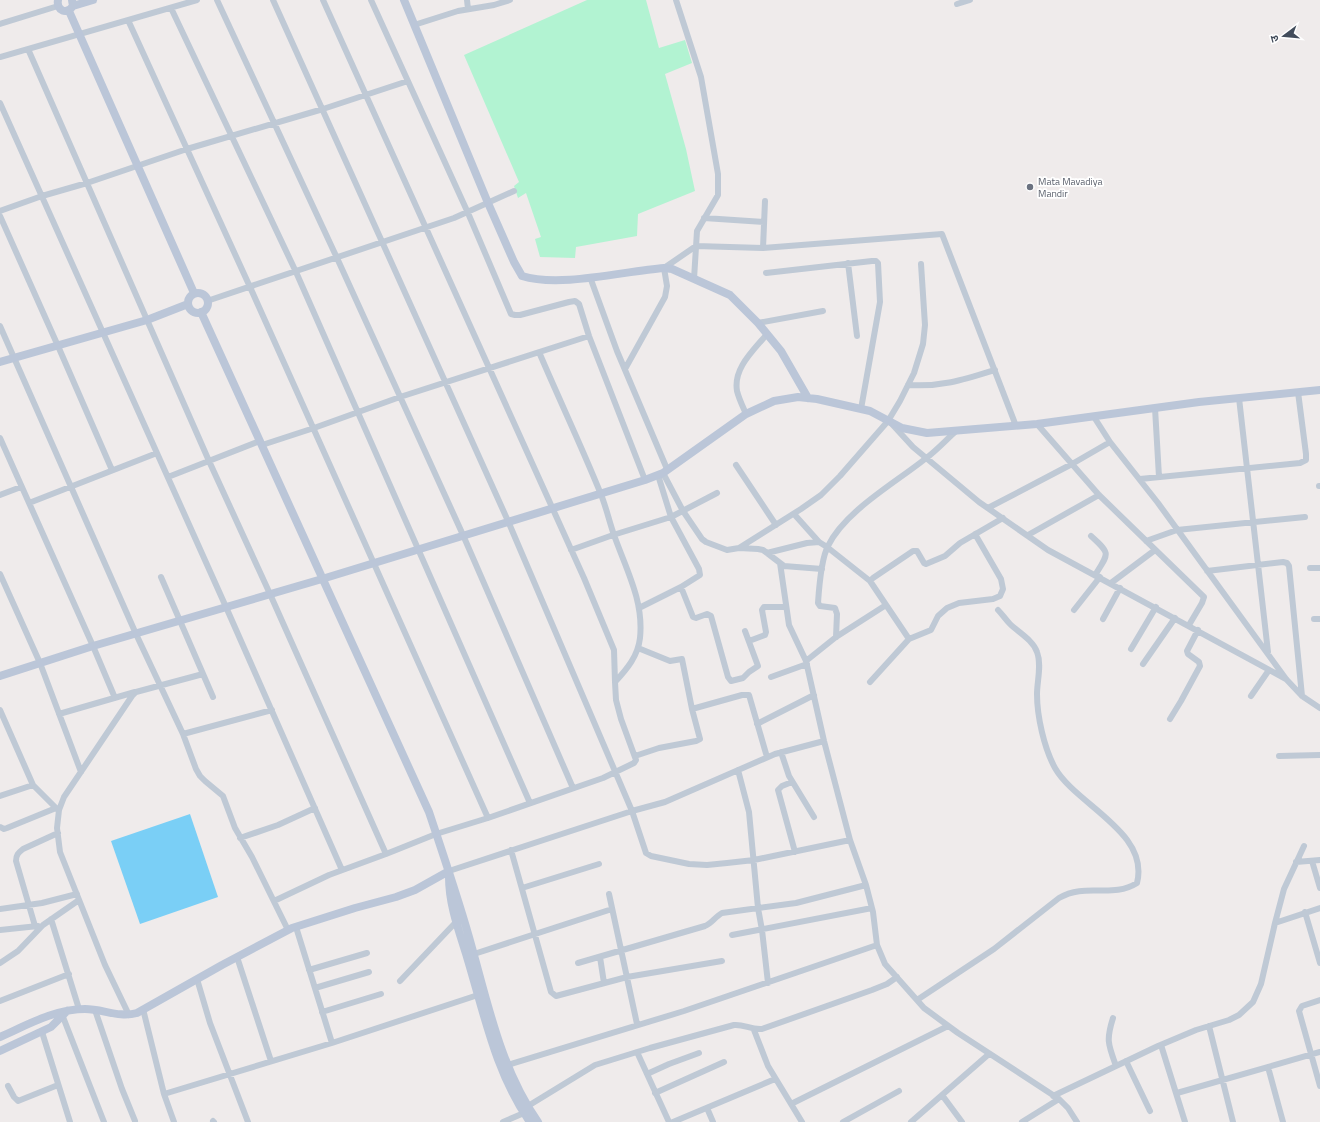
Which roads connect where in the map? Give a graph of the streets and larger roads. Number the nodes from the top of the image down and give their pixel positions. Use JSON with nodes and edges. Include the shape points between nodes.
{"nodes":[{"id":1,"x":93,"y":0,"type":"edge"},
{"id":2,"x":197,"y":0,"type":"edge"},
{"id":3,"x":217,"y":0,"type":"edge"},
{"id":4,"x":273,"y":0,"type":"edge"},
{"id":5,"x":323,"y":0,"type":"edge"},
{"id":6,"x":371,"y":0,"type":"edge"},
{"id":7,"x":404,"y":0,"type":"edge"},
{"id":8,"x":467,"y":0,"type":"edge"},
{"id":9,"x":510,"y":0,"type":"edge"},
{"id":10,"x":676,"y":0,"type":"edge"},
{"id":11,"x":970,"y":0,"type":"edge"},
{"id":12,"x":58,"y":3,"type":"edge"},
{"id":13,"x":958,"y":4,"type":"dead end"},
{"id":14,"x":71,"y":6,"type":"edge"},
{"id":15,"x":171,"y":8,"type":"junction"},
{"id":16,"x":468,"y":9,"type":"junction"},
{"id":17,"x":128,"y":20,"type":"junction"},
{"id":18,"x":0,"y":24,"type":"edge"},
{"id":19,"x":414,"y":25,"type":"junction"},
{"id":20,"x":79,"y":34,"type":"junction"},
{"id":21,"x":28,"y":49,"type":"junction"},
{"id":22,"x":0,"y":57,"type":"edge"},
{"id":23,"x":408,"y":81,"type":"junction"},
{"id":24,"x":366,"y":95,"type":"junction"},
{"id":25,"x":0,"y":103,"type":"edge"},
{"id":26,"x":323,"y":109,"type":"junction"},
{"id":27,"x":274,"y":123,"type":"junction"},
{"id":28,"x":232,"y":136,"type":"junction"},
{"id":29,"x":187,"y":149,"type":"junction"},
{"id":30,"x":138,"y":166,"type":"junction"},
{"id":31,"x":87,"y":183,"type":"junction"},
{"id":32,"x":514,"y":191,"type":"dead end"},
{"id":33,"x":42,"y":196,"type":"junction"},
{"id":34,"x":766,"y":201,"type":"dead end"},
{"id":35,"x":488,"y":203,"type":"junction"},
{"id":36,"x":0,"y":211,"type":"edge"},
{"id":37,"x":468,"y":212,"type":"junction"},
{"id":38,"x":0,"y":216,"type":"edge"},
{"id":39,"x":704,"y":218,"type":"junction"},
{"id":40,"x":764,"y":222,"type":"junction"},
{"id":41,"x":425,"y":228,"type":"junction"},
{"id":42,"x":383,"y":242,"type":"junction"},
{"id":43,"x":696,"y":246,"type":"junction"},
{"id":44,"x":762,"y":248,"type":"junction"},
{"id":45,"x":337,"y":258,"type":"junction"},
{"id":46,"x":848,"y":264,"type":"junction"},
{"id":47,"x":921,"y":264,"type":"dead end"},
{"id":48,"x":664,"y":268,"type":"junction"},
{"id":49,"x":296,"y":272,"type":"junction"},
{"id":50,"x":766,"y":273,"type":"dead end"},
{"id":51,"x":590,"y":277,"type":"junction"},
{"id":52,"x":694,"y":279,"type":"junction"},
{"id":53,"x":250,"y":287,"type":"junction"},
{"id":54,"x":194,"y":293,"type":"junction"},
{"id":55,"x":207,"y":301,"type":"junction"},
{"id":56,"x":188,"y":304,"type":"junction"},
{"id":57,"x":823,"y":311,"type":"dead end"},
{"id":58,"x":201,"y":312,"type":"junction"},
{"id":59,"x":147,"y":320,"type":"junction"},
{"id":60,"x":758,"y":323,"type":"junction"},
{"id":61,"x":0,"y":326,"type":"edge"},
{"id":62,"x":103,"y":333,"type":"junction"},
{"id":63,"x":767,"y":334,"type":"junction"},
{"id":64,"x":589,"y":336,"type":"junction"},
{"id":65,"x":857,"y":336,"type":"dead end"},
{"id":66,"x":58,"y":346,"type":"junction"},
{"id":67,"x":539,"y":352,"type":"junction"},
{"id":68,"x":14,"y":358,"type":"junction"},
{"id":69,"x":0,"y":362,"type":"edge"},
{"id":70,"x":489,"y":368,"type":"junction"},
{"id":71,"x":625,"y":369,"type":"junction"},
{"id":72,"x":995,"y":370,"type":"junction"},
{"id":73,"x":446,"y":382,"type":"junction"},
{"id":74,"x":908,"y":385,"type":"junction"},
{"id":75,"x":1320,"y":390,"type":"edge"},
{"id":76,"x":1298,"y":392,"type":"junction"},
{"id":77,"x":400,"y":397,"type":"junction"},
{"id":78,"x":808,"y":398,"type":"junction"},
{"id":79,"x":1239,"y":398,"type":"junction"},
{"id":80,"x":1155,"y":408,"type":"junction"},
{"id":81,"x":861,"y":409,"type":"junction"},
{"id":82,"x":358,"y":412,"type":"junction"},
{"id":83,"x":746,"y":414,"type":"junction"},
{"id":84,"x":1094,"y":416,"type":"junction"},
{"id":85,"x":888,"y":421,"type":"junction"},
{"id":86,"x":1037,"y":424,"type":"junction"},
{"id":87,"x":1016,"y":426,"type":"junction"},
{"id":88,"x":314,"y":428,"type":"junction"},
{"id":89,"x":956,"y":430,"type":"junction"},
{"id":90,"x":0,"y":438,"type":"edge"},
{"id":91,"x":1110,"y":442,"type":"junction"},
{"id":92,"x":261,"y":443,"type":"junction"},
{"id":93,"x":157,"y":453,"type":"junction"},
{"id":94,"x":926,"y":458,"type":"junction"},
{"id":95,"x":208,"y":461,"type":"junction"},
{"id":96,"x":1072,"y":464,"type":"junction"},
{"id":97,"x":736,"y":466,"type":"dead end"},
{"id":98,"x":1247,"y":468,"type":"junction"},
{"id":99,"x":112,"y":470,"type":"junction"},
{"id":100,"x":662,"y":472,"type":"junction"},
{"id":101,"x":168,"y":477,"type":"junction"},
{"id":102,"x":1159,"y":477,"type":"junction"},
{"id":103,"x":1140,"y":479,"type":"junction"},
{"id":104,"x":645,"y":480,"type":"junction"},
{"id":105,"x":70,"y":486,"type":"junction"},
{"id":106,"x":22,"y":487,"type":"junction"},
{"id":107,"x":601,"y":493,"type":"junction"},
{"id":108,"x":717,"y":493,"type":"dead end"},
{"id":109,"x":0,"y":495,"type":"edge"},
{"id":110,"x":1100,"y":495,"type":"junction"},
{"id":111,"x":29,"y":503,"type":"junction"},
{"id":112,"x":552,"y":508,"type":"junction"},
{"id":113,"x":988,"y":508,"type":"junction"},
{"id":114,"x":683,"y":511,"type":"junction"},
{"id":115,"x":794,"y":514,"type":"junction"},
{"id":116,"x":671,"y":517,"type":"junction"},
{"id":117,"x":1305,"y":517,"type":"dead end"},
{"id":118,"x":1003,"y":518,"type":"junction"},
{"id":119,"x":508,"y":522,"type":"junction"},
{"id":120,"x":1253,"y":522,"type":"junction"},
{"id":121,"x":776,"y":525,"type":"junction"},
{"id":122,"x":1177,"y":530,"type":"junction"},
{"id":123,"x":975,"y":534,"type":"junction"},
{"id":124,"x":463,"y":535,"type":"junction"},
{"id":125,"x":614,"y":535,"type":"junction"},
{"id":126,"x":1028,"y":535,"type":"junction"},
{"id":127,"x":1092,"y":536,"type":"dead end"},
{"id":128,"x":1146,"y":541,"type":"junction"},
{"id":129,"x":819,"y":542,"type":"junction"},
{"id":130,"x":827,"y":547,"type":"junction"},
{"id":131,"x":739,"y":548,"type":"junction"},
{"id":132,"x":419,"y":549,"type":"junction"},
{"id":133,"x":571,"y":550,"type":"junction"},
{"id":134,"x":1155,"y":550,"type":"junction"},
{"id":135,"x":767,"y":553,"type":"junction"},
{"id":136,"x":374,"y":563,"type":"junction"},
{"id":137,"x":780,"y":563,"type":"junction"},
{"id":138,"x":1258,"y":566,"type":"junction"},
{"id":139,"x":1310,"y":568,"type":"dead end"},
{"id":140,"x":1320,"y":568,"type":"edge"},
{"id":141,"x":822,"y":569,"type":"junction"},
{"id":142,"x":1207,"y":571,"type":"junction"},
{"id":143,"x":0,"y":574,"type":"edge"},
{"id":144,"x":1098,"y":576,"type":"junction"},
{"id":145,"x":161,"y":577,"type":"dead end"},
{"id":146,"x":322,"y":579,"type":"junction"},
{"id":147,"x":870,"y":581,"type":"junction"},
{"id":148,"x":1111,"y":583,"type":"junction"},
{"id":149,"x":681,"y":587,"type":"junction"},
{"id":150,"x":1120,"y":588,"type":"junction"},
{"id":151,"x":270,"y":594,"type":"junction"},
{"id":152,"x":886,"y":605,"type":"junction"},
{"id":153,"x":226,"y":607,"type":"junction"},
{"id":154,"x":786,"y":607,"type":"junction"},
{"id":155,"x":1156,"y":607,"type":"junction"},
{"id":156,"x":639,"y":608,"type":"junction"},
{"id":157,"x":998,"y":610,"type":"dead end"},
{"id":158,"x":1074,"y":610,"type":"dead end"},
{"id":159,"x":1175,"y":618,"type":"junction"},
{"id":160,"x":1103,"y":619,"type":"dead end"},
{"id":161,"x":181,"y":621,"type":"junction"},
{"id":162,"x":1188,"y":625,"type":"junction"},
{"id":163,"x":1198,"y":630,"type":"junction"},
{"id":164,"x":745,"y":631,"type":"dead end"},
{"id":165,"x":136,"y":634,"type":"junction"},
{"id":166,"x":836,"y":637,"type":"junction"},
{"id":167,"x":908,"y":640,"type":"junction"},
{"id":168,"x":749,"y":641,"type":"junction"},
{"id":169,"x":94,"y":646,"type":"junction"},
{"id":170,"x":638,"y":648,"type":"junction"},
{"id":171,"x":1131,"y":649,"type":"dead end"},
{"id":172,"x":1268,"y":654,"type":"junction"},
{"id":173,"x":39,"y":663,"type":"junction"},
{"id":174,"x":806,"y":663,"type":"junction"},
{"id":175,"x":1143,"y":664,"type":"dead end"},
{"id":176,"x":0,"y":670,"type":"edge"},
{"id":177,"x":1269,"y":670,"type":"junction"},
{"id":178,"x":203,"y":674,"type":"junction"},
{"id":179,"x":0,"y":676,"type":"edge"},
{"id":180,"x":771,"y":677,"type":"dead end"},
{"id":181,"x":1286,"y":680,"type":"junction"},
{"id":182,"x":615,"y":682,"type":"junction"},
{"id":183,"x":870,"y":682,"type":"dead end"},
{"id":184,"x":160,"y":685,"type":"junction"},
{"id":185,"x":136,"y":692,"type":"junction"},
{"id":186,"x":814,"y":695,"type":"junction"},
{"id":187,"x":1251,"y":696,"type":"dead end"},
{"id":188,"x":1302,"y":696,"type":"junction"},
{"id":189,"x":213,"y":697,"type":"dead end"},
{"id":190,"x":114,"y":698,"type":"junction"},
{"id":191,"x":692,"y":708,"type":"junction"},
{"id":192,"x":1320,"y":708,"type":"edge"},
{"id":193,"x":0,"y":710,"type":"edge"},
{"id":194,"x":272,"y":710,"type":"junction"},
{"id":195,"x":59,"y":714,"type":"junction"},
{"id":196,"x":1170,"y":719,"type":"dead end"},
{"id":197,"x":757,"y":724,"type":"junction"},
{"id":198,"x":183,"y":734,"type":"junction"},
{"id":199,"x":824,"y":741,"type":"junction"},
{"id":200,"x":781,"y":752,"type":"junction"},
{"id":201,"x":1320,"y":755,"type":"edge"},
{"id":202,"x":635,"y":756,"type":"junction"},
{"id":203,"x":1279,"y":756,"type":"dead end"},
{"id":204,"x":768,"y":757,"type":"junction"},
{"id":205,"x":738,"y":770,"type":"junction"},
{"id":206,"x":81,"y":772,"type":"junction"},
{"id":207,"x":615,"y":772,"type":"junction"},
{"id":208,"x":792,"y":782,"type":"junction"},
{"id":209,"x":34,"y":785,"type":"junction"},
{"id":210,"x":573,"y":788,"type":"junction"},
{"id":211,"x":0,"y":796,"type":"edge"},
{"id":212,"x":530,"y":803,"type":"junction"},
{"id":213,"x":315,"y":808,"type":"junction"},
{"id":214,"x":58,"y":809,"type":"junction"},
{"id":215,"x":632,"y":811,"type":"junction"},
{"id":216,"x":814,"y":817,"type":"dead end"},
{"id":217,"x":488,"y":818,"type":"junction"},
{"id":218,"x":0,"y":828,"type":"edge"},
{"id":219,"x":58,"y":832,"type":"junction"},
{"id":220,"x":436,"y":834,"type":"junction"},
{"id":221,"x":240,"y":838,"type":"junction"},
{"id":222,"x":850,"y":840,"type":"junction"},
{"id":223,"x":1304,"y":846,"type":"dead end"},
{"id":224,"x":511,"y":850,"type":"junction"},
{"id":225,"x":796,"y":852,"type":"junction"},
{"id":226,"x":386,"y":854,"type":"junction"},
{"id":227,"x":754,"y":860,"type":"junction"},
{"id":228,"x":1320,"y":860,"type":"edge"},
{"id":229,"x":1312,"y":861,"type":"junction"},
{"id":230,"x":1296,"y":862,"type":"junction"},
{"id":231,"x":599,"y":864,"type":"dead end"},
{"id":232,"x":342,"y":870,"type":"junction"},
{"id":233,"x":449,"y":870,"type":"junction"},
{"id":234,"x":866,"y":886,"type":"junction"},
{"id":235,"x":522,"y":888,"type":"junction"},
{"id":236,"x":1320,"y":888,"type":"edge"},
{"id":237,"x":77,"y":894,"type":"junction"},
{"id":238,"x":609,"y":894,"type":"dead end"},
{"id":239,"x":79,"y":900,"type":"junction"},
{"id":240,"x":274,"y":901,"type":"junction"},
{"id":241,"x":29,"y":905,"type":"junction"},
{"id":242,"x":758,"y":908,"type":"junction"},
{"id":243,"x":872,"y":908,"type":"junction"},
{"id":244,"x":1320,"y":908,"type":"edge"},
{"id":245,"x":0,"y":909,"type":"edge"},
{"id":246,"x":612,"y":909,"type":"junction"},
{"id":247,"x":1305,"y":912,"type":"junction"},
{"id":248,"x":51,"y":919,"type":"junction"},
{"id":249,"x":464,"y":920,"type":"junction"},
{"id":250,"x":456,"y":922,"type":"junction"},
{"id":251,"x":1274,"y":923,"type":"junction"},
{"id":252,"x":43,"y":925,"type":"junction"},
{"id":253,"x":34,"y":926,"type":"junction"},
{"id":254,"x":296,"y":927,"type":"junction"},
{"id":255,"x":0,"y":930,"type":"edge"},
{"id":256,"x":288,"y":930,"type":"junction"},
{"id":257,"x":762,"y":930,"type":"junction"},
{"id":258,"x":535,"y":934,"type":"junction"},
{"id":259,"x":732,"y":935,"type":"dead end"},
{"id":260,"x":877,"y":945,"type":"junction"},
{"id":261,"x":621,"y":951,"type":"junction"},
{"id":262,"x":367,"y":953,"type":"dead end"},
{"id":263,"x":470,"y":955,"type":"junction"},
{"id":264,"x":237,"y":957,"type":"junction"},
{"id":265,"x":600,"y":957,"type":"junction"},
{"id":266,"x":722,"y":961,"type":"dead end"},
{"id":267,"x":0,"y":963,"type":"edge"},
{"id":268,"x":578,"y":963,"type":"dead end"},
{"id":269,"x":1320,"y":963,"type":"edge"},
{"id":270,"x":309,"y":970,"type":"junction"},
{"id":271,"x":369,"y":972,"type":"dead end"},
{"id":272,"x":69,"y":974,"type":"junction"},
{"id":273,"x":627,"y":977,"type":"junction"},
{"id":274,"x":896,"y":977,"type":"junction"},
{"id":275,"x":197,"y":979,"type":"junction"},
{"id":276,"x":400,"y":981,"type":"dead end"},
{"id":277,"x":604,"y":983,"type":"junction"},
{"id":278,"x":768,"y":983,"type":"junction"},
{"id":279,"x":315,"y":988,"type":"junction"},
{"id":280,"x":381,"y":994,"type":"dead end"},
{"id":281,"x":482,"y":994,"type":"junction"},
{"id":282,"x":0,"y":1000,"type":"edge"},
{"id":283,"x":917,"y":1000,"type":"junction"},
{"id":284,"x":1320,"y":1000,"type":"edge"},
{"id":285,"x":79,"y":1010,"type":"junction"},
{"id":286,"x":95,"y":1010,"type":"junction"},
{"id":287,"x":143,"y":1010,"type":"junction"},
{"id":288,"x":322,"y":1012,"type":"junction"},
{"id":289,"x":65,"y":1014,"type":"junction"},
{"id":290,"x":129,"y":1015,"type":"junction"},
{"id":291,"x":1113,"y":1018,"type":"dead end"},
{"id":292,"x":637,"y":1024,"type":"junction"},
{"id":293,"x":948,"y":1026,"type":"junction"},
{"id":294,"x":1209,"y":1026,"type":"junction"},
{"id":295,"x":754,"y":1030,"type":"junction"},
{"id":296,"x":42,"y":1032,"type":"junction"},
{"id":297,"x":0,"y":1037,"type":"edge"},
{"id":298,"x":332,"y":1043,"type":"junction"},
{"id":299,"x":1161,"y":1045,"type":"junction"},
{"id":300,"x":0,"y":1051,"type":"edge"},
{"id":301,"x":637,"y":1052,"type":"junction"},
{"id":302,"x":1320,"y":1052,"type":"edge"},
{"id":303,"x":699,"y":1053,"type":"dead end"},
{"id":304,"x":989,"y":1054,"type":"junction"},
{"id":305,"x":1311,"y":1055,"type":"junction"},
{"id":306,"x":271,"y":1061,"type":"junction"},
{"id":307,"x":1126,"y":1061,"type":"junction"},
{"id":308,"x":724,"y":1062,"type":"dead end"},
{"id":309,"x":508,"y":1065,"type":"junction"},
{"id":310,"x":1116,"y":1066,"type":"junction"},
{"id":311,"x":1268,"y":1067,"type":"junction"},
{"id":312,"x":228,"y":1074,"type":"junction"},
{"id":313,"x":647,"y":1074,"type":"junction"},
{"id":314,"x":775,"y":1079,"type":"junction"},
{"id":315,"x":1221,"y":1080,"type":"junction"},
{"id":316,"x":58,"y":1085,"type":"junction"},
{"id":317,"x":8,"y":1086,"type":"dead end"},
{"id":318,"x":1320,"y":1086,"type":"edge"},
{"id":319,"x":899,"y":1091,"type":"dead end"},
{"id":320,"x":655,"y":1092,"type":"junction"},
{"id":321,"x":1177,"y":1093,"type":"junction"},
{"id":322,"x":164,"y":1094,"type":"junction"},
{"id":323,"x":942,"y":1095,"type":"junction"},
{"id":324,"x":1053,"y":1096,"type":"junction"},
{"id":325,"x":1059,"y":1099,"type":"junction"},
{"id":326,"x":791,"y":1104,"type":"junction"},
{"id":327,"x":707,"y":1108,"type":"junction"},
{"id":328,"x":526,"y":1109,"type":"junction"},
{"id":329,"x":1150,"y":1111,"type":"dead end"},
{"id":330,"x":135,"y":1121,"type":"edge"},
{"id":331,"x":1076,"y":1121,"type":"edge"},
{"id":332,"x":70,"y":1122,"type":"edge"},
{"id":333,"x":104,"y":1122,"type":"edge"},
{"id":334,"x":174,"y":1122,"type":"edge"},
{"id":335,"x":248,"y":1122,"type":"edge"},
{"id":336,"x":503,"y":1122,"type":"edge"},
{"id":337,"x":530,"y":1122,"type":"edge"},
{"id":338,"x":538,"y":1122,"type":"edge"},
{"id":339,"x":669,"y":1122,"type":"edge"},
{"id":340,"x":673,"y":1122,"type":"edge"},
{"id":341,"x":713,"y":1122,"type":"edge"},
{"id":342,"x":802,"y":1122,"type":"edge"},
{"id":343,"x":843,"y":1122,"type":"edge"},
{"id":344,"x":911,"y":1122,"type":"edge"},
{"id":345,"x":962,"y":1122,"type":"edge"},
{"id":346,"x":1022,"y":1122,"type":"edge"},
{"id":347,"x":1185,"y":1122,"type":"edge"},
{"id":348,"x":1233,"y":1122,"type":"edge"},
{"id":349,"x":1283,"y":1122,"type":"edge"}],
"edges":[{"from":1,"to":14,"type":"street"},
{"from":2,"to":15,"type":"street"},
{"from":3,"to":27,"type":"street"},
{"from":4,"to":26,"type":"street"},
{"from":5,"to":24,"type":"street"},
{"from":6,"to":23,"type":"street"},
{"from":7,"to":19,"type":"street"},
{"from":8,"to":16,"type":"street"},
{"from":9,"to":16,"type":"street"},
{"from":10,"to":39,"type":"street","via":[[701,77],[718,174],[718,195]]},
{"from":11,"to":13,"type":"street"},
{"from":12,"to":14,"type":"street","via":[[62,11]]},
{"from":12,"to":18,"type":"street"},
{"from":14,"to":20,"type":"street"},
{"from":15,"to":17,"type":"street"},
{"from":15,"to":28,"type":"street"},
{"from":16,"to":19,"type":"street"},
{"from":17,"to":20,"type":"street"},
{"from":17,"to":29,"type":"street"},
{"from":19,"to":35,"type":"street"},
{"from":20,"to":21,"type":"street"},
{"from":20,"to":30,"type":"street"},
{"from":21,"to":22,"type":"street"},
{"from":21,"to":31,"type":"street"},
{"from":23,"to":24,"type":"street"},
{"from":23,"to":37,"type":"street"},
{"from":24,"to":26,"type":"street"},
{"from":24,"to":41,"type":"street"},
{"from":25,"to":33,"type":"street"},
{"from":26,"to":27,"type":"street"},
{"from":26,"to":42,"type":"street"},
{"from":27,"to":28,"type":"street"},
{"from":27,"to":45,"type":"street"},
{"from":28,"to":29,"type":"street"},
{"from":28,"to":49,"type":"street"},
{"from":29,"to":30,"type":"street"},
{"from":29,"to":53,"type":"street"},
{"from":30,"to":31,"type":"street"},
{"from":30,"to":54,"type":"street"},
{"from":31,"to":33,"type":"street"},
{"from":31,"to":59,"type":"street"},
{"from":32,"to":35,"type":"street"},
{"from":33,"to":36,"type":"street"},
{"from":33,"to":62,"type":"street"},
{"from":34,"to":40,"type":"street"},
{"from":35,"to":37,"type":"street"},
{"from":35,"to":51,"type":"street","via":[[522,276],[534,279],[572,280]]},
{"from":37,"to":41,"type":"street"},
{"from":37,"to":64,"type":"street","via":[[511,314],[575,302],[581,309]]},
{"from":38,"to":66,"type":"street"},
{"from":39,"to":40,"type":"street"},
{"from":39,"to":43,"type":"street","via":[[697,231]]},
{"from":40,"to":44,"type":"street"},
{"from":41,"to":42,"type":"street"},
{"from":41,"to":70,"type":"street"},
{"from":42,"to":45,"type":"street"},
{"from":42,"to":73,"type":"street"},
{"from":43,"to":44,"type":"street"},
{"from":43,"to":48,"type":"street"},
{"from":43,"to":52,"type":"street"},
{"from":44,"to":72,"type":"street","via":[[942,234]]},
{"from":45,"to":49,"type":"street"},
{"from":45,"to":77,"type":"street"},
{"from":46,"to":50,"type":"street"},
{"from":46,"to":65,"type":"street"},
{"from":46,"to":81,"type":"street","via":[[876,261],[879,266],[880,302]]},
{"from":47,"to":74,"type":"street","via":[[926,325],[923,344]]},
{"from":48,"to":51,"type":"street"},
{"from":48,"to":52,"type":"street"},
{"from":48,"to":71,"type":"street","via":[[668,286],[665,297]]},
{"from":49,"to":53,"type":"street"},
{"from":49,"to":82,"type":"street"},
{"from":51,"to":71,"type":"street"},
{"from":52,"to":60,"type":"street","via":[[730,295]]},
{"from":53,"to":55,"type":"street"},
{"from":53,"to":88,"type":"street"},
{"from":54,"to":55,"type":"street","via":[[203,294]]},
{"from":54,"to":56,"type":"street"},
{"from":55,"to":58,"type":"street","via":[[207,306]]},
{"from":56,"to":58,"type":"street","via":[[192,311]]},
{"from":56,"to":59,"type":"street"},
{"from":57,"to":60,"type":"street"},
{"from":58,"to":92,"type":"street"},
{"from":59,"to":62,"type":"street"},
{"from":59,"to":95,"type":"street"},
{"from":60,"to":63,"type":"street"},
{"from":61,"to":68,"type":"street"},
{"from":62,"to":66,"type":"street"},
{"from":62,"to":93,"type":"street"},
{"from":63,"to":78,"type":"street","via":[[781,351]]},
{"from":63,"to":83,"type":"street","via":[[741,366],[737,376],[737,390]]},
{"from":64,"to":67,"type":"street"},
{"from":64,"to":104,"type":"street"},
{"from":66,"to":68,"type":"street"},
{"from":66,"to":99,"type":"street"},
{"from":67,"to":70,"type":"street"},
{"from":67,"to":107,"type":"street"},
{"from":68,"to":69,"type":"street"},
{"from":68,"to":105,"type":"street"},
{"from":70,"to":73,"type":"street"},
{"from":70,"to":112,"type":"street"},
{"from":71,"to":100,"type":"street"},
{"from":72,"to":74,"type":"street","via":[[951,383]]},
{"from":72,"to":87,"type":"street"},
{"from":73,"to":77,"type":"street"},
{"from":73,"to":119,"type":"street"},
{"from":74,"to":85,"type":"street"},
{"from":75,"to":76,"type":"street"},
{"from":76,"to":79,"type":"street"},
{"from":76,"to":98,"type":"street","via":[[1306,460],[1300,464]]},
{"from":77,"to":82,"type":"street"},
{"from":77,"to":124,"type":"street"},
{"from":78,"to":81,"type":"street"},
{"from":78,"to":83,"type":"street","via":[[774,401]]},
{"from":79,"to":80,"type":"street"},
{"from":79,"to":98,"type":"street"},
{"from":80,"to":84,"type":"street"},
{"from":80,"to":102,"type":"street"},
{"from":81,"to":85,"type":"street"},
{"from":82,"to":88,"type":"street"},
{"from":82,"to":132,"type":"street"},
{"from":83,"to":100,"type":"street"},
{"from":84,"to":86,"type":"street"},
{"from":84,"to":91,"type":"street"},
{"from":85,"to":89,"type":"street","via":[[902,428],[927,433]]},
{"from":85,"to":94,"type":"street"},
{"from":85,"to":115,"type":"street","via":[[832,485]]},
{"from":86,"to":87,"type":"street"},
{"from":86,"to":96,"type":"street"},
{"from":87,"to":89,"type":"street"},
{"from":88,"to":92,"type":"street"},
{"from":88,"to":136,"type":"street"},
{"from":89,"to":94,"type":"street"},
{"from":90,"to":106,"type":"street"},
{"from":91,"to":96,"type":"street"},
{"from":91,"to":103,"type":"street"},
{"from":92,"to":95,"type":"street"},
{"from":92,"to":146,"type":"street"},
{"from":93,"to":99,"type":"street"},
{"from":93,"to":101,"type":"street"},
{"from":94,"to":113,"type":"street"},
{"from":94,"to":130,"type":"street","via":[[868,501],[841,527]]},
{"from":95,"to":101,"type":"street"},
{"from":95,"to":151,"type":"street"},
{"from":96,"to":110,"type":"street"},
{"from":96,"to":113,"type":"street"},
{"from":97,"to":121,"type":"street"},
{"from":98,"to":102,"type":"street"},
{"from":98,"to":120,"type":"street"},
{"from":99,"to":105,"type":"street"},
{"from":100,"to":104,"type":"street"},
{"from":100,"to":114,"type":"street"},
{"from":100,"to":116,"type":"street"},
{"from":101,"to":153,"type":"street"},
{"from":102,"to":103,"type":"street"},
{"from":103,"to":122,"type":"street"},
{"from":104,"to":107,"type":"street"},
{"from":105,"to":111,"type":"street"},
{"from":105,"to":165,"type":"street"},
{"from":106,"to":109,"type":"street"},
{"from":106,"to":111,"type":"street"},
{"from":107,"to":112,"type":"street"},
{"from":107,"to":125,"type":"street"},
{"from":108,"to":114,"type":"street"},
{"from":110,"to":126,"type":"street"},
{"from":110,"to":128,"type":"street"},
{"from":111,"to":169,"type":"street"},
{"from":112,"to":119,"type":"street"},
{"from":112,"to":133,"type":"street"},
{"from":113,"to":118,"type":"street"},
{"from":114,"to":116,"type":"street"},
{"from":114,"to":131,"type":"street","via":[[706,542],[727,550]]},
{"from":115,"to":121,"type":"street"},
{"from":115,"to":129,"type":"street"},
{"from":116,"to":125,"type":"street"},
{"from":116,"to":149,"type":"street","via":[[700,572],[698,577]]},
{"from":117,"to":120,"type":"street"},
{"from":118,"to":123,"type":"street"},
{"from":118,"to":126,"type":"street"},
{"from":119,"to":124,"type":"street"},
{"from":119,"to":207,"type":"street"},
{"from":120,"to":122,"type":"street"},
{"from":120,"to":138,"type":"street"},
{"from":121,"to":131,"type":"street"},
{"from":122,"to":128,"type":"street"},
{"from":122,"to":142,"type":"street"},
{"from":123,"to":147,"type":"street","via":[[945,556],[926,564],[917,551],[913,551]]},
{"from":123,"to":167,"type":"street","via":[[1001,579],[1000,596],[953,605],[938,616],[931,630]]},
{"from":124,"to":132,"type":"street"},
{"from":124,"to":210,"type":"street"},
{"from":125,"to":133,"type":"street"},
{"from":125,"to":156,"type":"street"},
{"from":126,"to":144,"type":"street","via":[[1048,550]]},
{"from":127,"to":144,"type":"street","via":[[1106,553]]},
{"from":128,"to":134,"type":"street"},
{"from":129,"to":130,"type":"street"},
{"from":129,"to":135,"type":"street"},
{"from":130,"to":141,"type":"street"},
{"from":130,"to":147,"type":"street"},
{"from":131,"to":135,"type":"street","via":[[758,549]]},
{"from":132,"to":136,"type":"street"},
{"from":132,"to":212,"type":"street"},
{"from":133,"to":182,"type":"street","via":[[614,650]]},
{"from":134,"to":148,"type":"street"},
{"from":134,"to":162,"type":"street","via":[[1204,597]]},
{"from":135,"to":137,"type":"street"},
{"from":136,"to":146,"type":"street"},
{"from":136,"to":217,"type":"street"},
{"from":137,"to":141,"type":"street","via":[[784,566]]},
{"from":137,"to":154,"type":"street"},
{"from":138,"to":142,"type":"street"},
{"from":138,"to":172,"type":"street"},
{"from":138,"to":188,"type":"street","via":[[1283,562],[1290,569]]},
{"from":139,"to":140,"type":"street"},
{"from":141,"to":166,"type":"street","via":[[818,602],[820,606],[835,608]]},
{"from":142,"to":172,"type":"street"},
{"from":143,"to":173,"type":"street"},
{"from":144,"to":148,"type":"street"},
{"from":144,"to":158,"type":"street"},
{"from":145,"to":161,"type":"street"},
{"from":146,"to":151,"type":"street"},
{"from":146,"to":220,"type":"street","via":[[429,812]]},
{"from":147,"to":152,"type":"street"},
{"from":148,"to":150,"type":"street"},
{"from":149,"to":156,"type":"street"},
{"from":149,"to":168,"type":"street","via":[[693,617],[707,614],[711,616],[731,681],[743,678],[758,666]]},
{"from":150,"to":155,"type":"street"},
{"from":150,"to":160,"type":"street"},
{"from":151,"to":153,"type":"street"},
{"from":151,"to":226,"type":"street"},
{"from":152,"to":166,"type":"street"},
{"from":152,"to":167,"type":"street"},
{"from":153,"to":161,"type":"street"},
{"from":153,"to":194,"type":"street"},
{"from":154,"to":168,"type":"street","via":[[764,607],[762,610],[765,635]]},
{"from":154,"to":174,"type":"street","via":[[791,630]]},
{"from":155,"to":159,"type":"street"},
{"from":155,"to":171,"type":"street"},
{"from":156,"to":170,"type":"street"},
{"from":157,"to":283,"type":"street","via":[[1036,650],[1039,662],[1038,713],[1043,738],[1054,767],[1071,789],[1125,836],[1138,860],[1140,873],[1137,883],[1129,888],[1118,891],[1087,889],[1067,893],[989,952]]},
{"from":159,"to":162,"type":"street"},
{"from":159,"to":175,"type":"street"},
{"from":161,"to":165,"type":"street"},
{"from":161,"to":178,"type":"street"},
{"from":162,"to":163,"type":"street"},
{"from":163,"to":177,"type":"street"},
{"from":163,"to":196,"type":"street","via":[[1187,651],[1200,666]]},
{"from":164,"to":168,"type":"street"},
{"from":165,"to":169,"type":"street"},
{"from":165,"to":184,"type":"street"},
{"from":166,"to":174,"type":"street"},
{"from":167,"to":183,"type":"street"},
{"from":169,"to":173,"type":"street"},
{"from":169,"to":190,"type":"street"},
{"from":170,"to":182,"type":"street","via":[[628,668]]},
{"from":170,"to":191,"type":"street","via":[[670,661],[682,659]]},
{"from":172,"to":181,"type":"street"},
{"from":173,"to":176,"type":"street","via":[[26,663]]},
{"from":173,"to":179,"type":"street"},
{"from":173,"to":195,"type":"street"},
{"from":174,"to":180,"type":"street"},
{"from":174,"to":186,"type":"street"},
{"from":177,"to":181,"type":"street"},
{"from":177,"to":187,"type":"street"},
{"from":178,"to":184,"type":"street"},
{"from":178,"to":189,"type":"street"},
{"from":181,"to":188,"type":"street"},
{"from":182,"to":202,"type":"street","via":[[621,719]]},
{"from":184,"to":185,"type":"street"},
{"from":184,"to":198,"type":"street"},
{"from":185,"to":190,"type":"street"},
{"from":185,"to":206,"type":"street"},
{"from":186,"to":197,"type":"street"},
{"from":186,"to":199,"type":"street"},
{"from":188,"to":192,"type":"street"},
{"from":190,"to":195,"type":"street"},
{"from":191,"to":197,"type":"street","via":[[746,694],[751,698]]},
{"from":191,"to":202,"type":"street","via":[[700,735],[699,740]]},
{"from":193,"to":209,"type":"street"},
{"from":194,"to":198,"type":"street"},
{"from":194,"to":213,"type":"street"},
{"from":195,"to":206,"type":"street"},
{"from":197,"to":204,"type":"street"},
{"from":198,"to":221,"type":"street","via":[[200,776],[223,796]]},
{"from":199,"to":200,"type":"street"},
{"from":199,"to":222,"type":"street"},
{"from":200,"to":204,"type":"street"},
{"from":200,"to":208,"type":"street"},
{"from":201,"to":203,"type":"street"},
{"from":202,"to":207,"type":"street","via":[[634,763]]},
{"from":204,"to":205,"type":"street"},
{"from":205,"to":215,"type":"street","via":[[665,802]]},
{"from":205,"to":227,"type":"street","via":[[749,812]]},
{"from":206,"to":214,"type":"street"},
{"from":207,"to":210,"type":"street"},
{"from":207,"to":215,"type":"street"},
{"from":208,"to":216,"type":"street"},
{"from":208,"to":225,"type":"street","via":[[778,790]]},
{"from":209,"to":211,"type":"street"},
{"from":209,"to":214,"type":"street"},
{"from":210,"to":212,"type":"street"},
{"from":212,"to":217,"type":"street"},
{"from":213,"to":221,"type":"street","via":[[278,825]]},
{"from":213,"to":232,"type":"street"},
{"from":214,"to":218,"type":"street","via":[[4,829]]},
{"from":214,"to":219,"type":"street"},
{"from":215,"to":224,"type":"street"},
{"from":215,"to":227,"type":"street","via":[[646,853],[651,856],[700,865]]},
{"from":217,"to":220,"type":"street"},
{"from":219,"to":237,"type":"street","via":[[60,852]]},
{"from":219,"to":241,"type":"street","via":[[16,856]]},
{"from":220,"to":226,"type":"street"},
{"from":220,"to":233,"type":"street"},
{"from":221,"to":240,"type":"street"},
{"from":222,"to":225,"type":"street"},
{"from":222,"to":234,"type":"street"},
{"from":223,"to":230,"type":"street"},
{"from":224,"to":233,"type":"street"},
{"from":224,"to":235,"type":"street"},
{"from":225,"to":227,"type":"street"},
{"from":226,"to":232,"type":"street"},
{"from":227,"to":242,"type":"street"},
{"from":228,"to":229,"type":"street"},
{"from":229,"to":230,"type":"street"},
{"from":229,"to":236,"type":"street"},
{"from":230,"to":251,"type":"street","via":[[1284,889]]},
{"from":231,"to":235,"type":"street"},
{"from":232,"to":240,"type":"street"},
{"from":233,"to":249,"type":"street"},
{"from":233,"to":250,"type":"street","via":[[449,893]]},
{"from":233,"to":254,"type":"street","via":[[396,898]]},
{"from":234,"to":242,"type":"street","via":[[796,903]]},
{"from":234,"to":243,"type":"street"},
{"from":235,"to":258,"type":"street"},
{"from":237,"to":239,"type":"street"},
{"from":237,"to":241,"type":"street"},
{"from":238,"to":246,"type":"street"},
{"from":239,"to":248,"type":"street"},
{"from":239,"to":290,"type":"street","via":[[105,965]]},
{"from":240,"to":256,"type":"street"},
{"from":241,"to":245,"type":"street"},
{"from":241,"to":253,"type":"street"},
{"from":242,"to":257,"type":"street"},
{"from":242,"to":261,"type":"street","via":[[722,913],[705,926]]},
{"from":243,"to":257,"type":"street"},
{"from":243,"to":260,"type":"street"},
{"from":244,"to":247,"type":"street"},
{"from":246,"to":258,"type":"street"},
{"from":246,"to":261,"type":"street"},
{"from":247,"to":251,"type":"street"},
{"from":247,"to":269,"type":"street"},
{"from":248,"to":252,"type":"street"},
{"from":248,"to":272,"type":"street"},
{"from":249,"to":250,"type":"street"},
{"from":249,"to":263,"type":"street"},
{"from":250,"to":263,"type":"street"},
{"from":250,"to":276,"type":"street"},
{"from":251,"to":294,"type":"street","via":[[1262,984],[1253,1002],[1239,1015]]},
{"from":252,"to":253,"type":"street"},
{"from":252,"to":267,"type":"street","via":[[18,951]]},
{"from":253,"to":255,"type":"street"},
{"from":254,"to":256,"type":"street"},
{"from":254,"to":270,"type":"street"},
{"from":256,"to":264,"type":"street"},
{"from":257,"to":259,"type":"street"},
{"from":257,"to":278,"type":"street"},
{"from":258,"to":263,"type":"street"},
{"from":258,"to":277,"type":"street","via":[[553,995],[559,996]]},
{"from":260,"to":274,"type":"street","via":[[885,964]]},
{"from":260,"to":278,"type":"street"},
{"from":261,"to":265,"type":"street"},
{"from":261,"to":273,"type":"street"},
{"from":262,"to":270,"type":"street"},
{"from":263,"to":281,"type":"street"},
{"from":264,"to":275,"type":"street"},
{"from":264,"to":306,"type":"street"},
{"from":265,"to":268,"type":"street"},
{"from":265,"to":277,"type":"street"},
{"from":266,"to":273,"type":"street"},
{"from":270,"to":279,"type":"street"},
{"from":271,"to":279,"type":"street"},
{"from":272,"to":282,"type":"street"},
{"from":272,"to":285,"type":"street"},
{"from":273,"to":277,"type":"street"},
{"from":273,"to":292,"type":"street"},
{"from":274,"to":283,"type":"street"},
{"from":274,"to":295,"type":"street","via":[[872,990]]},
{"from":275,"to":287,"type":"street"},
{"from":275,"to":312,"type":"street"},
{"from":278,"to":292,"type":"street"},
{"from":279,"to":288,"type":"street"},
{"from":280,"to":288,"type":"street"},
{"from":281,"to":298,"type":"street"},
{"from":281,"to":309,"type":"street"},
{"from":281,"to":328,"type":"street","via":[[496,1053],[507,1083]]},
{"from":283,"to":293,"type":"street"},
{"from":284,"to":305,"type":"street","via":[[1299,1009]]},
{"from":285,"to":286,"type":"street"},
{"from":285,"to":289,"type":"street"},
{"from":286,"to":290,"type":"street"},
{"from":286,"to":330,"type":"street"},
{"from":287,"to":290,"type":"street"},
{"from":287,"to":322,"type":"street"},
{"from":288,"to":298,"type":"street"},
{"from":289,"to":296,"type":"street","via":[[52,1027]]},
{"from":289,"to":297,"type":"street","via":[[46,1017]]},
{"from":289,"to":333,"type":"street"},
{"from":291,"to":310,"type":"street","via":[[1108,1039]]},
{"from":292,"to":309,"type":"street"},
{"from":293,"to":304,"type":"street"},
{"from":293,"to":326,"type":"street"},
{"from":294,"to":299,"type":"street"},
{"from":294,"to":315,"type":"street"},
{"from":295,"to":301,"type":"street","via":[[739,1024]]},
{"from":295,"to":314,"type":"street"},
{"from":296,"to":300,"type":"street"},
{"from":296,"to":316,"type":"street"},
{"from":298,"to":306,"type":"street"},
{"from":299,"to":307,"type":"street"},
{"from":299,"to":321,"type":"street"},
{"from":301,"to":313,"type":"street"},
{"from":301,"to":328,"type":"street","via":[[588,1068]]},
{"from":302,"to":305,"type":"street"},
{"from":303,"to":313,"type":"street"},
{"from":304,"to":323,"type":"street"},
{"from":304,"to":324,"type":"street"},
{"from":305,"to":311,"type":"street"},
{"from":305,"to":318,"type":"street"},
{"from":306,"to":312,"type":"street"},
{"from":307,"to":310,"type":"street"},
{"from":307,"to":329,"type":"street"},
{"from":308,"to":320,"type":"street"},
{"from":309,"to":328,"type":"street"},
{"from":310,"to":324,"type":"street"},
{"from":311,"to":315,"type":"street"},
{"from":311,"to":349,"type":"street"},
{"from":312,"to":322,"type":"street"},
{"from":312,"to":335,"type":"street"},
{"from":313,"to":320,"type":"street"},
{"from":314,"to":326,"type":"street"},
{"from":314,"to":327,"type":"street"},
{"from":315,"to":321,"type":"street"},
{"from":315,"to":348,"type":"street"},
{"from":316,"to":317,"type":"street","via":[[18,1101]]},
{"from":316,"to":332,"type":"street"},
{"from":319,"to":343,"type":"street"},
{"from":320,"to":339,"type":"street"},
{"from":321,"to":347,"type":"street"},
{"from":322,"to":334,"type":"street"},
{"from":323,"to":344,"type":"street"},
{"from":323,"to":345,"type":"street"},
{"from":324,"to":325,"type":"street"},
{"from":325,"to":331,"type":"street"},
{"from":325,"to":346,"type":"street"},
{"from":326,"to":342,"type":"street"},
{"from":327,"to":340,"type":"street"},
{"from":327,"to":341,"type":"street"},
{"from":328,"to":336,"type":"street"},
{"from":328,"to":337,"type":"street"},
{"from":328,"to":338,"type":"street"}]}
